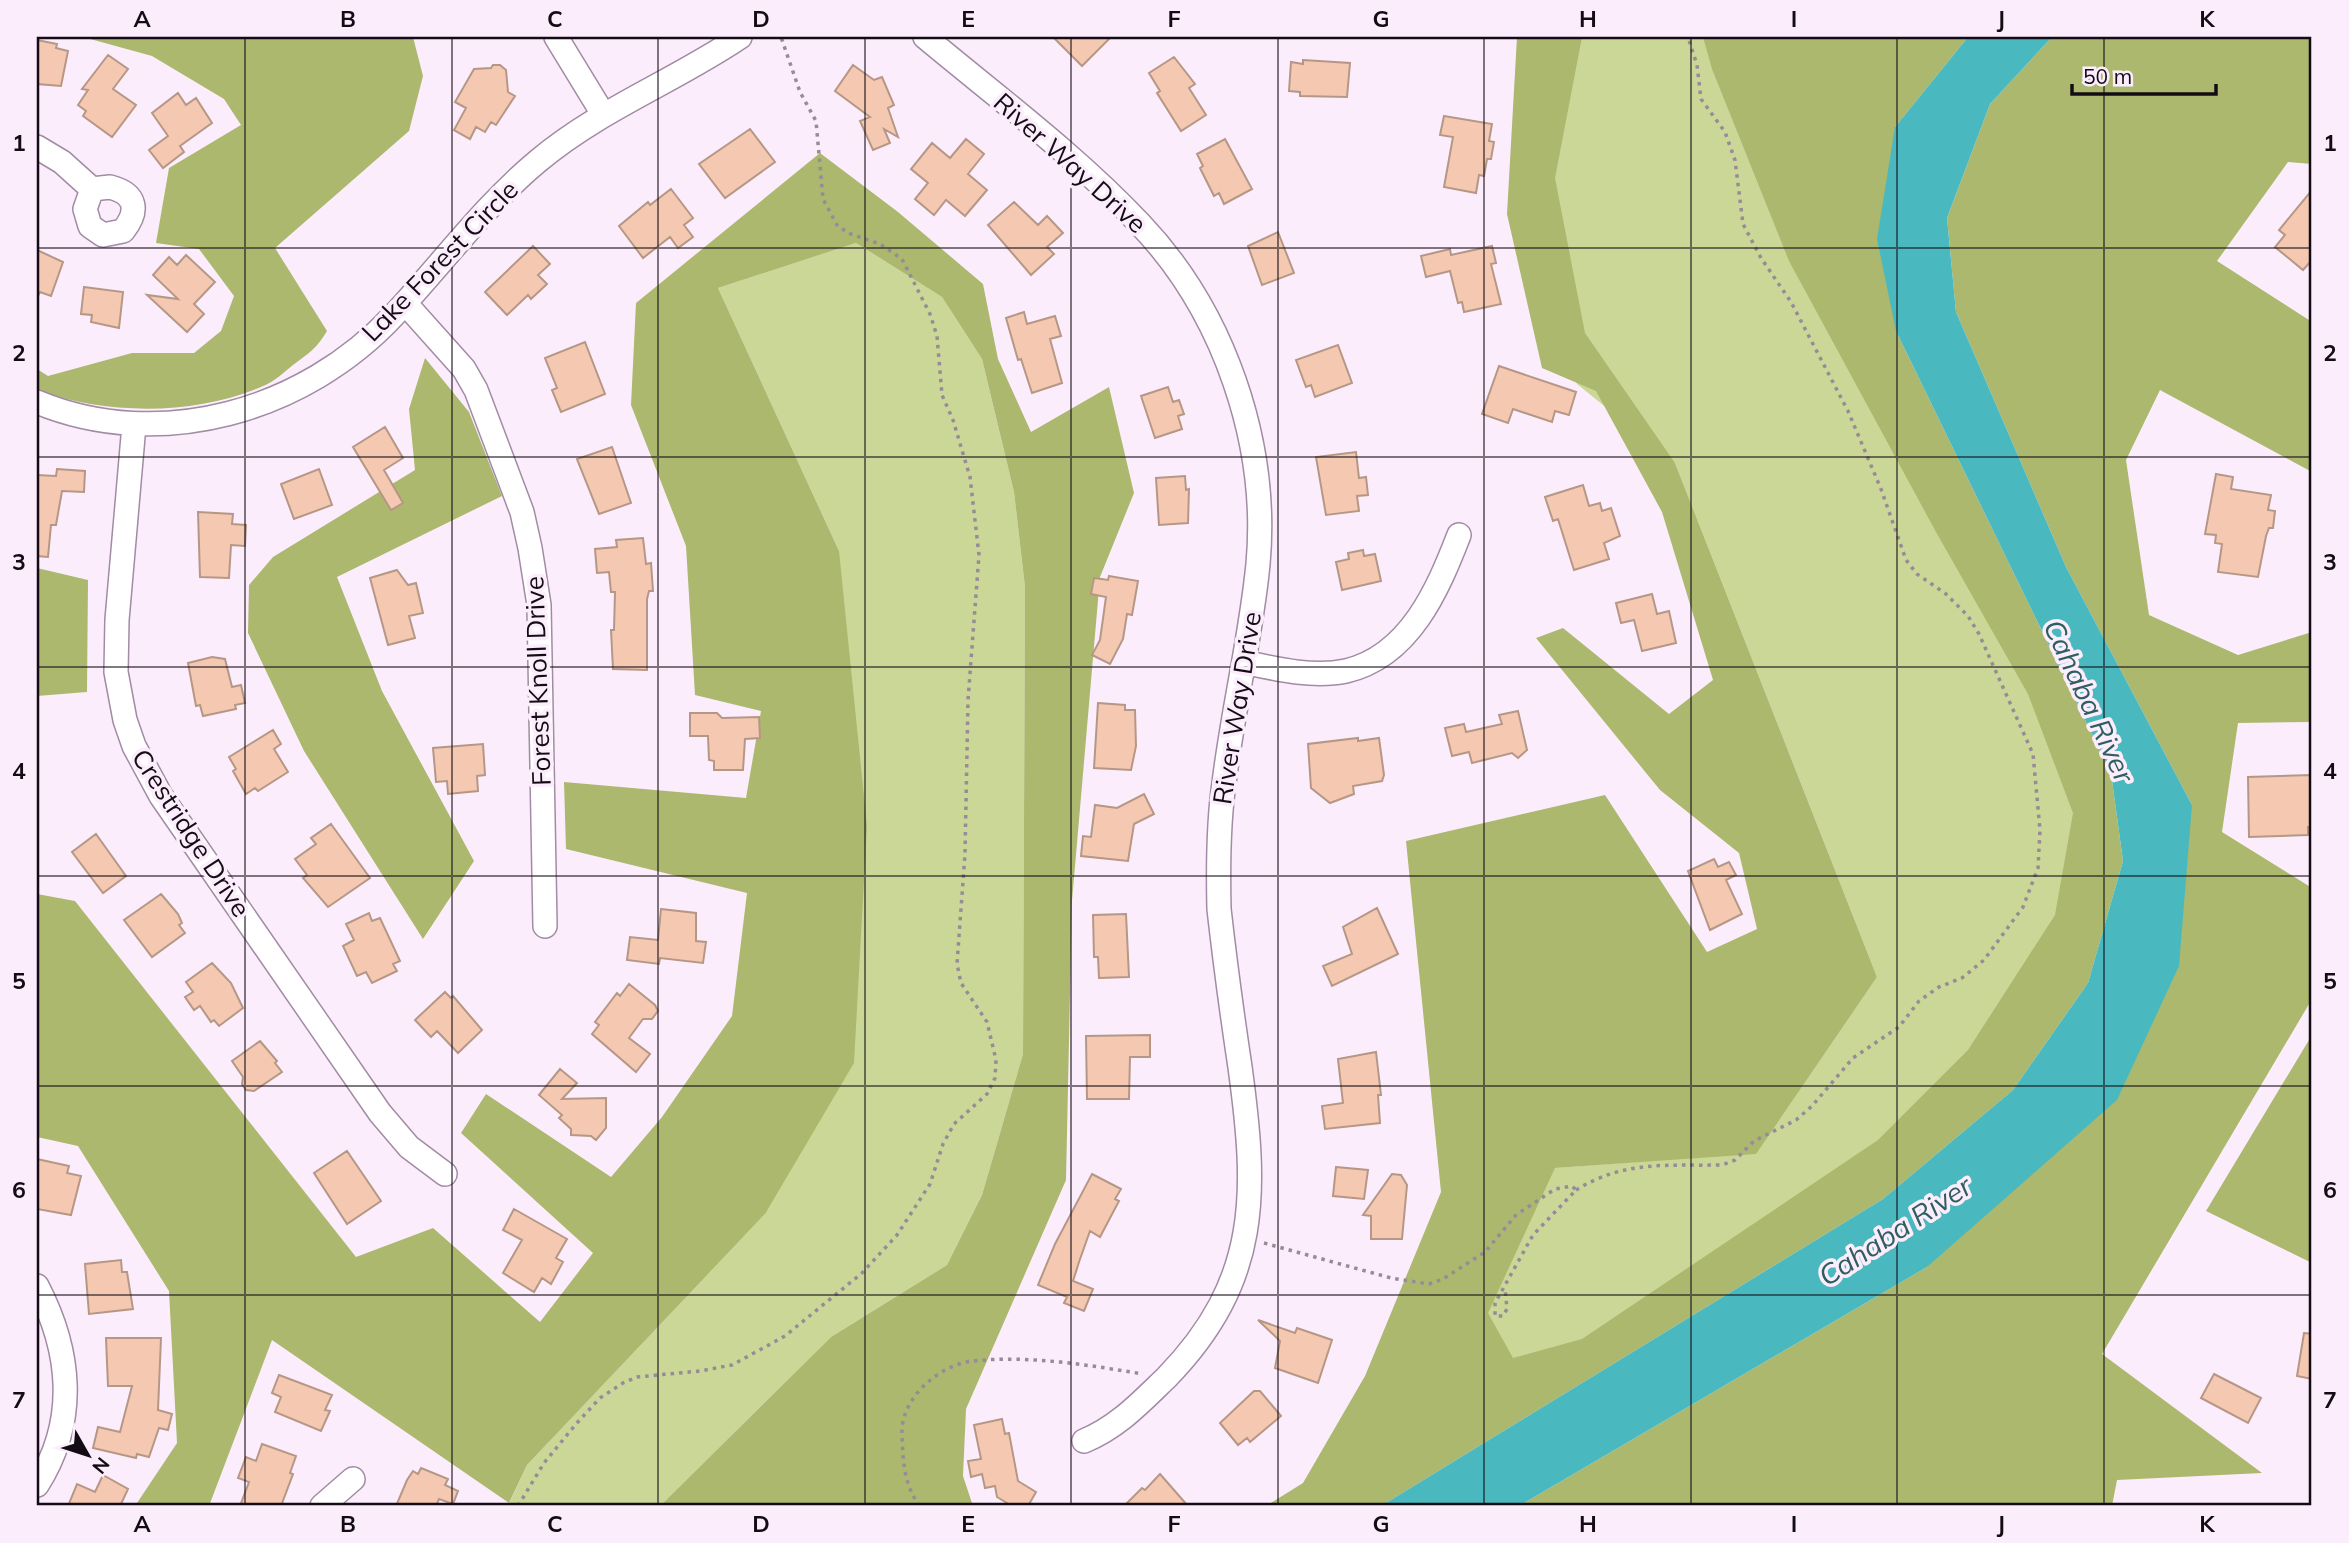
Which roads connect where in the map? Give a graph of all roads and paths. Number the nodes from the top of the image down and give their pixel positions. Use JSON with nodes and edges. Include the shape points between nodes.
{"nodes":[{"id":1,"x":556,"y":37,"type":"edge"},
{"id":2,"x":740,"y":37,"type":"edge"},
{"id":3,"x":781,"y":37,"type":"edge"},
{"id":4,"x":925,"y":37,"type":"edge"},
{"id":5,"x":1688,"y":37,"type":"edge"},
{"id":6,"x":603,"y":114,"type":"junction"},
{"id":7,"x":37,"y":147,"type":"edge"},
{"id":8,"x":92,"y":190,"type":"dead end"},
{"id":9,"x":405,"y":303,"type":"junction"},
{"id":10,"x":37,"y":402,"type":"edge"},
{"id":11,"x":134,"y":425,"type":"junction"},
{"id":12,"x":1459,"y":535,"type":"dead end"},
{"id":13,"x":1244,"y":662,"type":"junction"},
{"id":14,"x":545,"y":926,"type":"dead end"},
{"id":15,"x":445,"y":1174,"type":"dead end"},
{"id":16,"x":1576,"y":1190,"type":"junction"},
{"id":17,"x":1245,"y":1238,"type":"junction"},
{"id":18,"x":37,"y":1286,"type":"edge"},
{"id":19,"x":1505,"y":1288,"type":"junction"},
{"id":20,"x":1149,"y":1374,"type":"dead end"},
{"id":21,"x":1084,"y":1441,"type":"dead end"},
{"id":22,"x":352,"y":1479,"type":"dead end"},
{"id":23,"x":37,"y":1485,"type":"edge"},
{"id":24,"x":322,"y":1506,"type":"edge"},
{"id":25,"x":518,"y":1506,"type":"edge"},
{"id":26,"x":920,"y":1506,"type":"edge"}],
"edges":[{"from":1,"to":6,"type":"street"},
{"from":2,"to":6,"type":"street","name":"Lake Forest Circle"},
{"from":3,"to":25,"type":"path","via":[[800,92],[816,121],[823,199],[837,225],[902,259],[930,314],[937,336],[942,395],[970,477],[979,555],[957,964],[961,983],[987,1023],[996,1060],[995,1078],[987,1094],[954,1124],[930,1184],[897,1235],[862,1273],[785,1336],[732,1365],[622,1383],[576,1424],[544,1463]]},
{"from":4,"to":13,"type":"street","name":"River Way Drive","via":[[1140,224],[1208,319],[1240,399],[1261,514]]},
{"from":5,"to":16,"type":"path","via":[[1701,99],[1725,132],[1735,160],[1743,224],[1791,302],[1847,411],[1906,560],[1968,616],[2033,754],[2038,788],[2038,868],[2023,907],[1984,960],[1919,1001],[1899,1027],[1853,1058],[1796,1120],[1754,1141],[1735,1160],[1722,1165],[1634,1167],[1608,1172]]},
{"from":6,"to":9,"type":"street","name":"Lake Forest Circle","via":[[538,160],[508,188]]},
{"from":7,"to":8,"type":"street","via":[[62,162]]},
{"from":9,"to":11,"type":"street","name":"Lake Forest Circle","via":[[347,356],[279,396],[210,418]]},
{"from":9,"to":14,"type":"street","name":"Forest Knoll Drive","via":[[464,369],[476,390],[522,512],[539,605]]},
{"from":10,"to":11,"type":"street","name":"Lake Forest Circle","via":[[83,417]]},
{"from":11,"to":15,"type":"street","name":"Crestridge Drive","via":[[116,646],[120,696],[134,746],[161,796],[380,1113],[409,1147]]},
{"from":12,"to":13,"type":"street","via":[[1423,612],[1384,652],[1364,664],[1317,673]]},
{"from":13,"to":17,"type":"street","name":"River Way Drive","via":[[1224,782],[1218,869],[1220,921],[1251,1159]]},
{"from":16,"to":17,"type":"path","via":[[1569,1184],[1555,1189],[1516,1215],[1485,1252],[1429,1284]]},
{"from":16,"to":19,"type":"path","via":[[1533,1235]]},
{"from":17,"to":21,"type":"street","name":"River Way Drive","via":[[1231,1282],[1201,1338],[1141,1403],[1101,1434]]},
{"from":18,"to":23,"type":"street","via":[[59,1335],[67,1381],[60,1432]]},
{"from":19,"to":19,"type":"path","via":[[1493,1312],[1499,1317],[1507,1309]]},
{"from":20,"to":26,"type":"path","via":[[1103,1365],[971,1361],[930,1381],[907,1408],[901,1427],[906,1480]]},
{"from":22,"to":24,"type":"street"}]}
